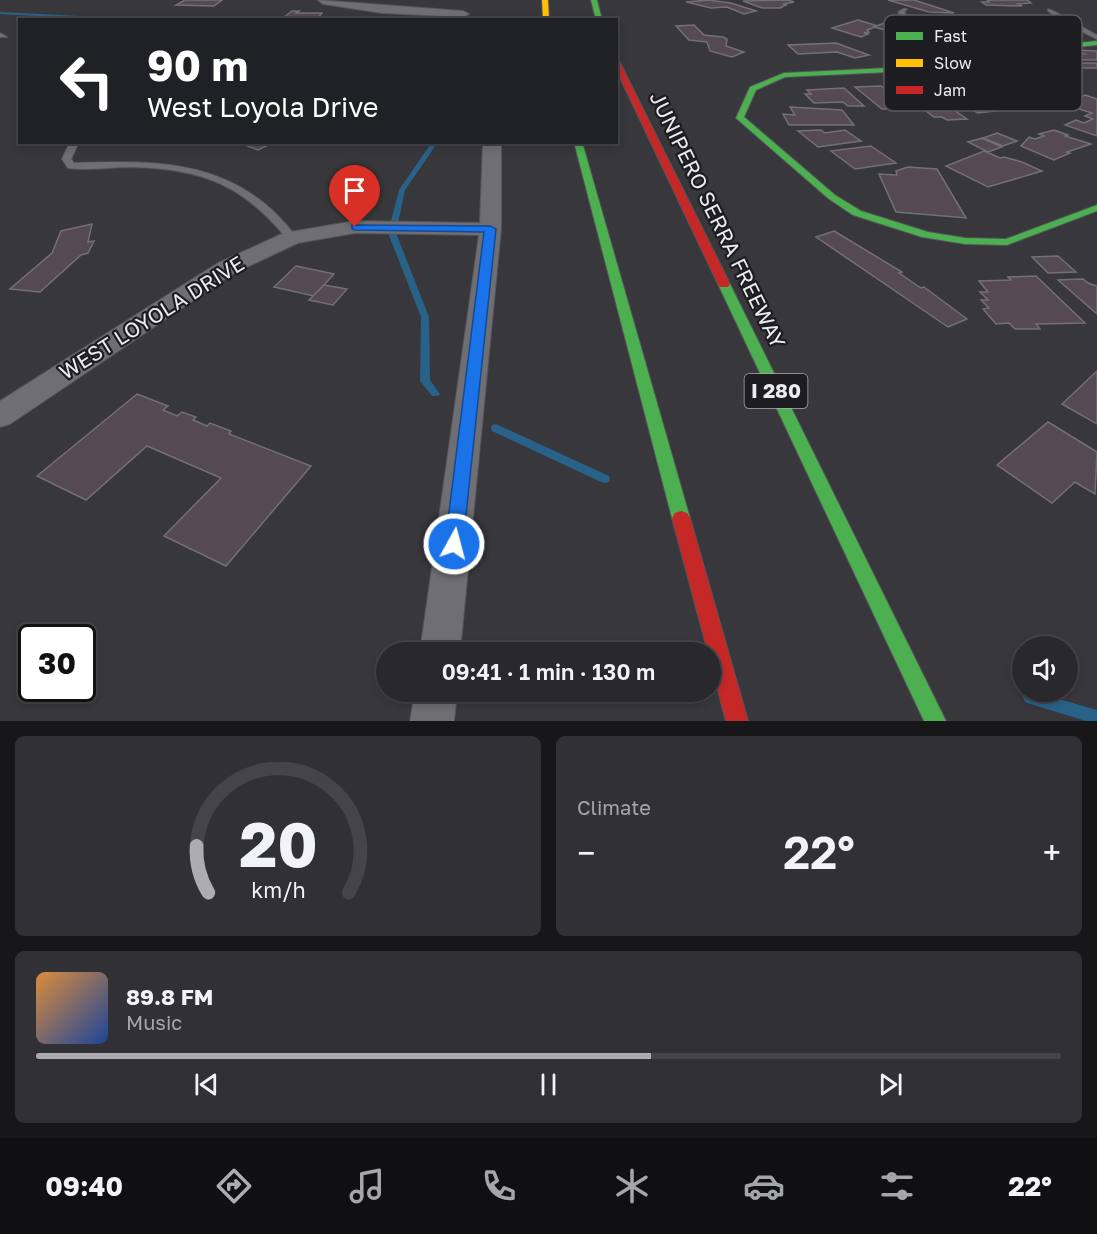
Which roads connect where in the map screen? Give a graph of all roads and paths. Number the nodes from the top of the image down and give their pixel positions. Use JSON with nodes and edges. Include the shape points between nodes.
{"nodes":[{"id":1,"x":323,"y":0,"type":"edge"},
{"id":2,"x":469,"y":0,"type":"edge"},
{"id":3,"x":545,"y":0,"type":"edge"},
{"id":4,"x":594,"y":0,"type":"edge"},
{"id":5,"x":905,"y":10,"type":"dead end"},
{"id":6,"x":1050,"y":10,"type":"dead end"},
{"id":7,"x":903,"y":15,"type":"edge"},
{"id":8,"x":1057,"y":15,"type":"edge"},
{"id":9,"x":464,"y":16,"type":"edge"},
{"id":10,"x":546,"y":18,"type":"edge"},
{"id":11,"x":598,"y":18,"type":"edge"},
{"id":12,"x":1082,"y":30,"type":"edge"},
{"id":13,"x":1097,"y":37,"type":"edge"},
{"id":14,"x":1097,"y":43,"type":"edge"},
{"id":15,"x":1082,"y":44,"type":"edge"},
{"id":16,"x":618,"y":65,"type":"edge"},
{"id":17,"x":884,"y":70,"type":"edge"},
{"id":18,"x":74,"y":144,"type":"edge"},
{"id":19,"x":492,"y":144,"type":"edge"},
{"id":20,"x":579,"y":144,"type":"edge"},
{"id":21,"x":1097,"y":208,"type":"edge"},
{"id":22,"x":490,"y":229,"type":"junction"},
{"id":23,"x":292,"y":238,"type":"junction"},
{"id":24,"x":0,"y":416,"type":"edge"},
{"id":25,"x":441,"y":642,"type":"edge"},
{"id":26,"x":435,"y":702,"type":"edge"},
{"id":27,"x":432,"y":721,"type":"edge"},
{"id":28,"x":737,"y":721,"type":"edge"},
{"id":29,"x":935,"y":721,"type":"edge"}],
"edges":[{"from":1,"to":9,"type":"street","via":[[382,10]]},
{"from":2,"to":9,"type":"street"},
{"from":3,"to":10,"type":"main road"},
{"from":4,"to":11,"type":"main road"},
{"from":5,"to":7,"type":"lane","via":[[900,12]]},
{"from":6,"to":8,"type":"lane"},
{"from":12,"to":13,"type":"lane"},
{"from":14,"to":15,"type":"main road"},
{"from":16,"to":29,"type":"main road","name":"JUNIPERO SERRA FREEWAY","number":"I 280"},
{"from":17,"to":21,"type":"main road","via":[[784,75],[753,89],[740,118],[832,197],[857,213],[926,235],[1008,242]]},
{"from":18,"to":23,"type":"lane","via":[[66,159],[71,165],[140,163],[194,169],[238,189],[276,215]]},
{"from":19,"to":22,"type":"street"},
{"from":20,"to":28,"type":"main road"},
{"from":22,"to":23,"type":"street","name":"WEST LOYOLA DRIVE","via":[[355,227]]},
{"from":22,"to":25,"type":"street"},
{"from":23,"to":24,"type":"street","name":"WEST LOYOLA DRIVE","via":[[226,268]]},
{"from":26,"to":27,"type":"street"}]}
